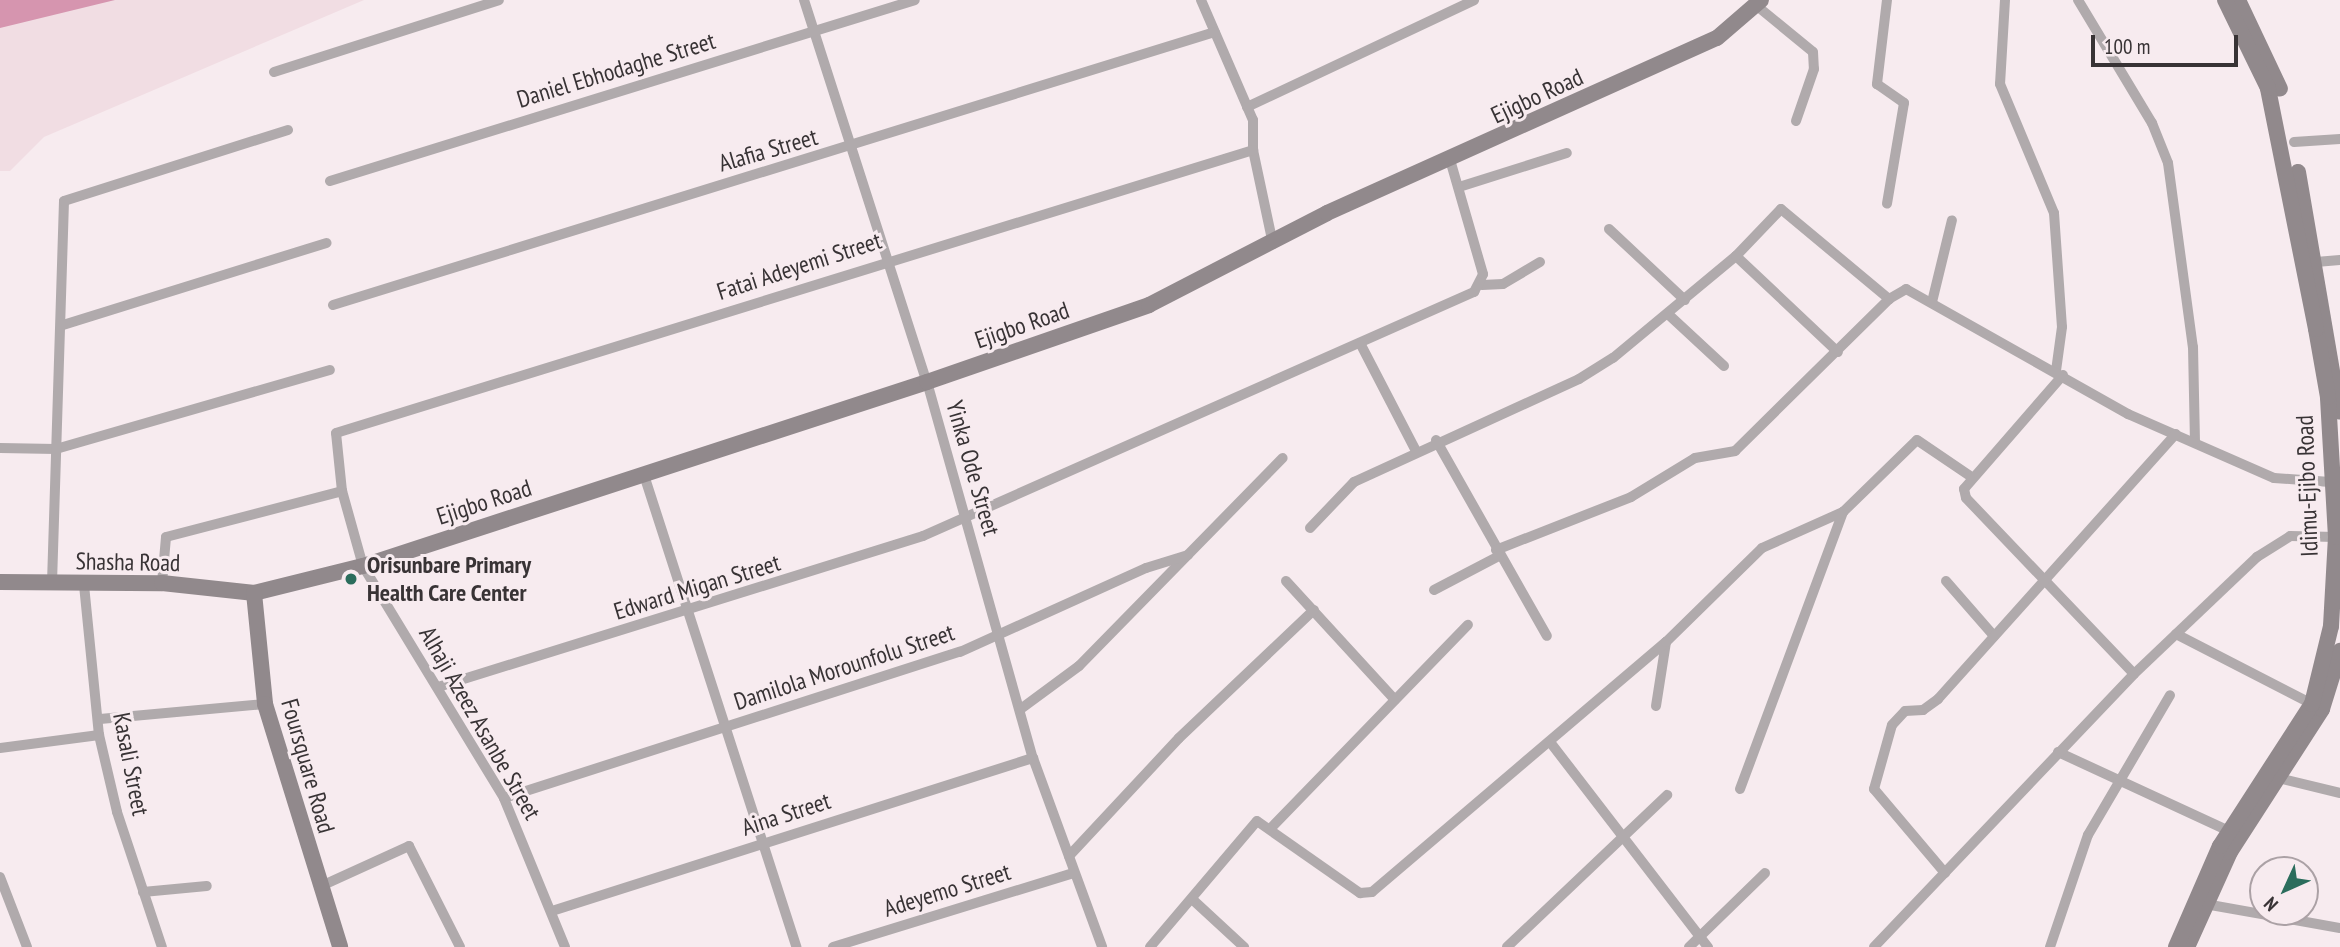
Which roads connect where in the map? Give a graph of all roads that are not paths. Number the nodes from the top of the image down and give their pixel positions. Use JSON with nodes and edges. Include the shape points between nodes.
{"nodes":[{"id":1,"x":499,"y":0,"type":"edge"},
{"id":2,"x":804,"y":0,"type":"edge"},
{"id":3,"x":915,"y":0,"type":"edge"},
{"id":4,"x":1201,"y":0,"type":"edge"},
{"id":5,"x":1474,"y":0,"type":"edge"},
{"id":6,"x":1886,"y":0,"type":"edge"},
{"id":7,"x":2005,"y":0,"type":"edge"},
{"id":8,"x":2078,"y":0,"type":"edge"},
{"id":9,"x":2225,"y":0,"type":"edge"},
{"id":10,"x":2238,"y":0,"type":"edge"},
{"id":11,"x":1759,"y":3,"type":"edge"},
{"id":12,"x":814,"y":32,"type":"junction"},
{"id":13,"x":1215,"y":32,"type":"junction"},
{"id":14,"x":274,"y":72,"type":"dead end"},
{"id":15,"x":1247,"y":107,"type":"junction"},
{"id":16,"x":1796,"y":121,"type":"dead end"},
{"id":17,"x":288,"y":130,"type":"dead end"},
{"id":18,"x":2340,"y":139,"type":"edge"},
{"id":19,"x":2294,"y":142,"type":"junction"},
{"id":20,"x":849,"y":148,"type":"junction"},
{"id":21,"x":1253,"y":150,"type":"junction"},
{"id":22,"x":1567,"y":153,"type":"dead end"},
{"id":23,"x":1450,"y":160,"type":"junction"},
{"id":24,"x":330,"y":181,"type":"dead end"},
{"id":25,"x":1459,"y":187,"type":"junction"},
{"id":26,"x":1887,"y":204,"type":"dead end"},
{"id":27,"x":1952,"y":220,"type":"dead end"},
{"id":28,"x":1608,"y":229,"type":"dead end"},
{"id":29,"x":327,"y":243,"type":"dead end"},
{"id":30,"x":1273,"y":244,"type":"junction"},
{"id":31,"x":1736,"y":256,"type":"junction"},
{"id":32,"x":2340,"y":260,"type":"edge"},
{"id":33,"x":885,"y":261,"type":"junction"},
{"id":34,"x":1539,"y":262,"type":"dead end"},
{"id":35,"x":2316,"y":262,"type":"junction"},
{"id":36,"x":1482,"y":285,"type":"junction"},
{"id":37,"x":1889,"y":299,"type":"junction"},
{"id":38,"x":1685,"y":300,"type":"junction"},
{"id":39,"x":1932,"y":302,"type":"junction"},
{"id":40,"x":333,"y":305,"type":"dead end"},
{"id":41,"x":1669,"y":315,"type":"junction"},
{"id":42,"x":63,"y":325,"type":"junction"},
{"id":43,"x":1360,"y":343,"type":"junction"},
{"id":44,"x":1838,"y":352,"type":"junction"},
{"id":45,"x":1724,"y":366,"type":"dead end"},
{"id":46,"x":330,"y":370,"type":"dead end"},
{"id":47,"x":2060,"y":373,"type":"junction"},
{"id":48,"x":927,"y":382,"type":"junction"},
{"id":49,"x":2340,"y":421,"type":"edge"},
{"id":50,"x":2175,"y":434,"type":"junction"},
{"id":51,"x":1436,"y":440,"type":"junction"},
{"id":52,"x":2195,"y":442,"type":"junction"},
{"id":53,"x":0,"y":448,"type":"edge"},
{"id":54,"x":56,"y":449,"type":"junction"},
{"id":55,"x":1415,"y":449,"type":"junction"},
{"id":56,"x":1283,"y":458,"type":"dead end"},
{"id":57,"x":644,"y":475,"type":"junction"},
{"id":58,"x":1970,"y":476,"type":"junction"},
{"id":59,"x":2330,"y":482,"type":"junction"},
{"id":60,"x":342,"y":491,"type":"junction"},
{"id":61,"x":1843,"y":512,"type":"junction"},
{"id":62,"x":966,"y":519,"type":"junction"},
{"id":63,"x":1310,"y":528,"type":"dead end"},
{"id":64,"x":2336,"y":537,"type":"junction"},
{"id":65,"x":1497,"y":553,"type":"junction"},
{"id":66,"x":1188,"y":555,"type":"junction"},
{"id":67,"x":363,"y":566,"type":"junction"},
{"id":68,"x":1286,"y":581,"type":"dead end"},
{"id":69,"x":1946,"y":581,"type":"dead end"},
{"id":70,"x":0,"y":582,"type":"edge"},
{"id":71,"x":2044,"y":582,"type":"junction"},
{"id":72,"x":52,"y":583,"type":"junction"},
{"id":73,"x":162,"y":583,"type":"junction"},
{"id":74,"x":84,"y":585,"type":"junction"},
{"id":75,"x":1434,"y":590,"type":"dead end"},
{"id":76,"x":254,"y":593,"type":"junction"},
{"id":77,"x":1314,"y":610,"type":"junction"},
{"id":78,"x":690,"y":612,"type":"junction"},
{"id":79,"x":1468,"y":625,"type":"dead end"},
{"id":80,"x":2176,"y":634,"type":"junction"},
{"id":81,"x":1002,"y":635,"type":"junction"},
{"id":82,"x":1994,"y":635,"type":"junction"},
{"id":83,"x":1547,"y":636,"type":"dead end"},
{"id":84,"x":1666,"y":642,"type":"junction"},
{"id":85,"x":2340,"y":651,"type":"edge"},
{"id":86,"x":2134,"y":674,"type":"junction"},
{"id":87,"x":2336,"y":680,"type":"edge"},
{"id":88,"x":438,"y":687,"type":"junction"},
{"id":89,"x":2171,"y":695,"type":"dead end"},
{"id":90,"x":1395,"y":699,"type":"junction"},
{"id":91,"x":265,"y":704,"type":"junction"},
{"id":92,"x":2312,"y":704,"type":"junction"},
{"id":93,"x":1657,"y":706,"type":"dead end"},
{"id":94,"x":1022,"y":708,"type":"junction"},
{"id":95,"x":100,"y":719,"type":"junction"},
{"id":96,"x":727,"y":726,"type":"junction"},
{"id":97,"x":99,"y":735,"type":"junction"},
{"id":98,"x":1550,"y":742,"type":"junction"},
{"id":99,"x":0,"y":748,"type":"edge"},
{"id":100,"x":2057,"y":752,"type":"junction"},
{"id":101,"x":1032,"y":758,"type":"junction"},
{"id":102,"x":2278,"y":778,"type":"junction"},
{"id":103,"x":2116,"y":782,"type":"junction"},
{"id":104,"x":1740,"y":789,"type":"dead end"},
{"id":105,"x":2340,"y":793,"type":"edge"},
{"id":106,"x":1667,"y":796,"type":"dead end"},
{"id":107,"x":504,"y":798,"type":"junction"},
{"id":108,"x":1270,"y":828,"type":"junction"},
{"id":109,"x":2229,"y":831,"type":"junction"},
{"id":110,"x":1623,"y":837,"type":"junction"},
{"id":111,"x":764,"y":843,"type":"junction"},
{"id":112,"x":1069,"y":856,"type":"junction"},
{"id":113,"x":1074,"y":873,"type":"junction"},
{"id":114,"x":1765,"y":873,"type":"dead end"},
{"id":115,"x":1945,"y":873,"type":"junction"},
{"id":116,"x":0,"y":877,"type":"edge"},
{"id":117,"x":207,"y":886,"type":"dead end"},
{"id":118,"x":319,"y":887,"type":"junction"},
{"id":119,"x":144,"y":891,"type":"junction"},
{"id":120,"x":1192,"y":899,"type":"junction"},
{"id":121,"x":2205,"y":904,"type":"junction"},
{"id":122,"x":552,"y":911,"type":"junction"},
{"id":123,"x":2340,"y":928,"type":"edge"},
{"id":124,"x":1699,"y":936,"type":"junction"},
{"id":125,"x":27,"y":947,"type":"edge"},
{"id":126,"x":162,"y":947,"type":"edge"},
{"id":127,"x":340,"y":947,"type":"edge"},
{"id":128,"x":460,"y":947,"type":"edge"},
{"id":129,"x":565,"y":947,"type":"edge"},
{"id":130,"x":796,"y":947,"type":"edge"},
{"id":131,"x":833,"y":947,"type":"edge"},
{"id":132,"x":1102,"y":947,"type":"edge"},
{"id":133,"x":1150,"y":947,"type":"edge"},
{"id":134,"x":1244,"y":947,"type":"edge"},
{"id":135,"x":1507,"y":947,"type":"edge"},
{"id":136,"x":1689,"y":947,"type":"edge"},
{"id":137,"x":1709,"y":947,"type":"edge"},
{"id":138,"x":1874,"y":947,"type":"edge"},
{"id":139,"x":2050,"y":947,"type":"edge"},
{"id":140,"x":2176,"y":947,"type":"edge"},
{"id":141,"x":2187,"y":947,"type":"edge"}],
"edges":[{"from":1,"to":14,"type":"street"},
{"from":2,"to":12,"type":"street","name":"Yinka Ode Street"},
{"from":3,"to":12,"type":"street","name":"Daniel Ebhodaghe Street"},
{"from":4,"to":13,"type":"street"},
{"from":5,"to":15,"type":"street"},
{"from":6,"to":26,"type":"street","via":[[1877,84],[1904,103]]},
{"from":7,"to":47,"type":"street","via":[[2000,84],[2054,213],[2062,327]]},
{"from":8,"to":52,"type":"street","via":[[2151,123],[2168,163],[2193,347]]},
{"from":9,"to":59,"type":"street","name":"Idimu-Ejibo Road","via":[[2255,52],[2283,144],[2328,397]]},
{"from":10,"to":19,"type":"street","name":"Idimu-Ejibo Road","via":[[2265,47]]},
{"from":11,"to":16,"type":"street","via":[[1813,52],[1814,69]]},
{"from":11,"to":23,"type":"street","name":"Ejigbo Road","via":[[1717,38]]},
{"from":12,"to":20,"type":"street","name":"Yinka Ode Street"},
{"from":12,"to":24,"type":"street","name":"Daniel Ebhodaghe Street"},
{"from":13,"to":15,"type":"street"},
{"from":13,"to":20,"type":"street","name":"Alafia Street"},
{"from":15,"to":21,"type":"street","via":[[1255,130]]},
{"from":17,"to":42,"type":"street","via":[[64,201]]},
{"from":18,"to":19,"type":"street"},
{"from":19,"to":35,"type":"street","name":"Idimu-Ejibo Road"},
{"from":20,"to":33,"type":"street","name":"Yinka Ode Street"},
{"from":20,"to":40,"type":"street","name":"Alafia Street"},
{"from":21,"to":30,"type":"street"},
{"from":21,"to":33,"type":"street","name":"Fatai Adeyemi Street"},
{"from":22,"to":25,"type":"street"},
{"from":23,"to":25,"type":"street"},
{"from":23,"to":30,"type":"street","name":"Ejigbo Road","via":[[1327,213]]},
{"from":25,"to":36,"type":"street"},
{"from":27,"to":39,"type":"street"},
{"from":28,"to":38,"type":"street"},
{"from":29,"to":42,"type":"street"},
{"from":30,"to":48,"type":"street","name":"Ejigbo Road","via":[[1149,305]]},
{"from":31,"to":37,"type":"street","via":[[1785,208]]},
{"from":31,"to":38,"type":"street"},
{"from":31,"to":44,"type":"street"},
{"from":32,"to":35,"type":"street"},
{"from":33,"to":48,"type":"street","name":"Yinka Ode Street"},
{"from":33,"to":60,"type":"street","name":"Fatai Adeyemi Street","via":[[336,433]]},
{"from":34,"to":36,"type":"street","name":"Edward Migan Street","via":[[1503,284]]},
{"from":35,"to":49,"type":"street","name":"Idimu-Ejibo Road"},
{"from":36,"to":43,"type":"street","name":"Edward Migan Street"},
{"from":37,"to":39,"type":"street","via":[[1906,289]]},
{"from":37,"to":44,"type":"street"},
{"from":38,"to":41,"type":"street"},
{"from":39,"to":47,"type":"street"},
{"from":41,"to":45,"type":"street"},
{"from":41,"to":51,"type":"street","via":[[1579,379]]},
{"from":42,"to":54,"type":"street"},
{"from":43,"to":55,"type":"street"},
{"from":43,"to":62,"type":"street","name":"Edward Migan Street"},
{"from":44,"to":65,"type":"street","via":[[1735,451],[1695,458],[1631,497]]},
{"from":46,"to":54,"type":"street"},
{"from":47,"to":50,"type":"street","via":[[2128,414]]},
{"from":47,"to":58,"type":"street"},
{"from":48,"to":57,"type":"street","name":"Ejigbo Road"},
{"from":48,"to":62,"type":"street","name":"Yinka Ode Street"},
{"from":50,"to":52,"type":"street"},
{"from":50,"to":71,"type":"street"},
{"from":51,"to":55,"type":"street"},
{"from":51,"to":65,"type":"street"},
{"from":52,"to":59,"type":"street","via":[[2274,478]]},
{"from":53,"to":54,"type":"street"},
{"from":54,"to":72,"type":"street"},
{"from":55,"to":63,"type":"street","via":[[1350,485]]},
{"from":56,"to":66,"type":"street"},
{"from":57,"to":67,"type":"street","name":"Ejigbo Road"},
{"from":57,"to":78,"type":"street"},
{"from":58,"to":61,"type":"street","via":[[1917,440]]},
{"from":58,"to":71,"type":"street","via":[[1966,498]]},
{"from":59,"to":64,"type":"street","name":"Idimu-Ejibo Road"},
{"from":60,"to":67,"type":"street","name":"Fatai Adeyemi Street"},
{"from":60,"to":73,"type":"street","via":[[166,537]]},
{"from":61,"to":84,"type":"street","via":[[1762,548]]},
{"from":61,"to":104,"type":"street"},
{"from":62,"to":78,"type":"street","name":"Edward Migan Street"},
{"from":62,"to":81,"type":"street","name":"Yinka Ode Street"},
{"from":64,"to":80,"type":"street","via":[[2290,536],[2257,557]]},
{"from":64,"to":92,"type":"street","name":"Idimu-Ejibo Road","via":[[2329,650]]},
{"from":65,"to":75,"type":"street"},
{"from":65,"to":83,"type":"street"},
{"from":66,"to":81,"type":"street","name":"Damilola Morounfolu Street","via":[[1146,568]]},
{"from":66,"to":94,"type":"street","via":[[1079,666]]},
{"from":67,"to":76,"type":"street","name":"Ejigbo Road"},
{"from":67,"to":88,"type":"street","name":"Alhaji Azeez Asanbe Street"},
{"from":68,"to":77,"type":"street"},
{"from":69,"to":82,"type":"street"},
{"from":70,"to":72,"type":"street","name":"Shasha Road"},
{"from":71,"to":82,"type":"street"},
{"from":71,"to":86,"type":"street"},
{"from":72,"to":74,"type":"street","name":"Shasha Road"},
{"from":73,"to":74,"type":"street","name":"Shasha Road"},
{"from":73,"to":76,"type":"street","name":"Shasha Road"},
{"from":74,"to":95,"type":"street","name":"Kasali Street"},
{"from":76,"to":91,"type":"street","name":"Foursquare Road"},
{"from":77,"to":90,"type":"street"},
{"from":77,"to":112,"type":"street","via":[[1178,738]]},
{"from":78,"to":88,"type":"street","name":"Edward Migan Street"},
{"from":78,"to":96,"type":"street"},
{"from":79,"to":90,"type":"street"},
{"from":80,"to":86,"type":"street"},
{"from":80,"to":92,"type":"street"},
{"from":81,"to":94,"type":"street","name":"Yinka Ode Street"},
{"from":81,"to":96,"type":"street","name":"Damilola Morounfolu Street"},
{"from":82,"to":115,"type":"street","via":[[1938,699],[1923,710],[1905,711],[1892,725],[1874,789]]},
{"from":84,"to":93,"type":"street"},
{"from":84,"to":98,"type":"street"},
{"from":85,"to":87,"type":"street"},
{"from":86,"to":100,"type":"street"},
{"from":87,"to":102,"type":"street"},
{"from":88,"to":107,"type":"street","name":"Alhaji Azeez Asanbe Street"},
{"from":89,"to":103,"type":"street"},
{"from":90,"to":108,"type":"street"},
{"from":91,"to":95,"type":"street"},
{"from":91,"to":118,"type":"street","name":"Foursquare Road"},
{"from":92,"to":109,"type":"street","name":"Idimu-Ejibo Road"},
{"from":94,"to":101,"type":"street","name":"Yinka Ode Street"},
{"from":95,"to":97,"type":"street","name":"Kasali Street"},
{"from":96,"to":107,"type":"street","name":"Damilola Morounfolu Street"},
{"from":96,"to":111,"type":"street"},
{"from":97,"to":99,"type":"street"},
{"from":97,"to":119,"type":"street","name":"Kasali Street"},
{"from":98,"to":108,"type":"street","via":[[1366,895]]},
{"from":98,"to":110,"type":"street"},
{"from":100,"to":103,"type":"street"},
{"from":100,"to":115,"type":"street"},
{"from":101,"to":111,"type":"street","name":"Aina Street"},
{"from":101,"to":112,"type":"street","name":"Yinka Ode Street"},
{"from":102,"to":105,"type":"street"},
{"from":102,"to":121,"type":"street","via":[[2252,813]]},
{"from":103,"to":109,"type":"street"},
{"from":103,"to":139,"type":"street","via":[[2088,835]]},
{"from":106,"to":110,"type":"street"},
{"from":107,"to":122,"type":"street","name":"Alhaji Azeez Asanbe Street"},
{"from":108,"to":120,"type":"street","via":[[1254,824]]},
{"from":109,"to":140,"type":"street","name":"Idimu-Ejibo Road"},
{"from":110,"to":124,"type":"street"},
{"from":110,"to":135,"type":"street"},
{"from":111,"to":122,"type":"street","name":"Aina Street"},
{"from":111,"to":130,"type":"street"},
{"from":112,"to":113,"type":"street","name":"Yinka Ode Street"},
{"from":113,"to":131,"type":"street","name":"Adeyemo Street"},
{"from":113,"to":132,"type":"street","name":"Yinka Ode Street"},
{"from":114,"to":124,"type":"street"},
{"from":115,"to":138,"type":"street"},
{"from":116,"to":125,"type":"street"},
{"from":117,"to":119,"type":"street"},
{"from":118,"to":127,"type":"street","name":"Foursquare Road"},
{"from":118,"to":128,"type":"street","via":[[410,846]]},
{"from":119,"to":126,"type":"street","name":"Kasali Street"},
{"from":120,"to":133,"type":"street"},
{"from":120,"to":134,"type":"street"},
{"from":121,"to":123,"type":"street"},
{"from":121,"to":141,"type":"street"},
{"from":122,"to":129,"type":"street","name":"Alhaji Azeez Asanbe Street"},
{"from":124,"to":136,"type":"street"},
{"from":124,"to":137,"type":"street"}]}
